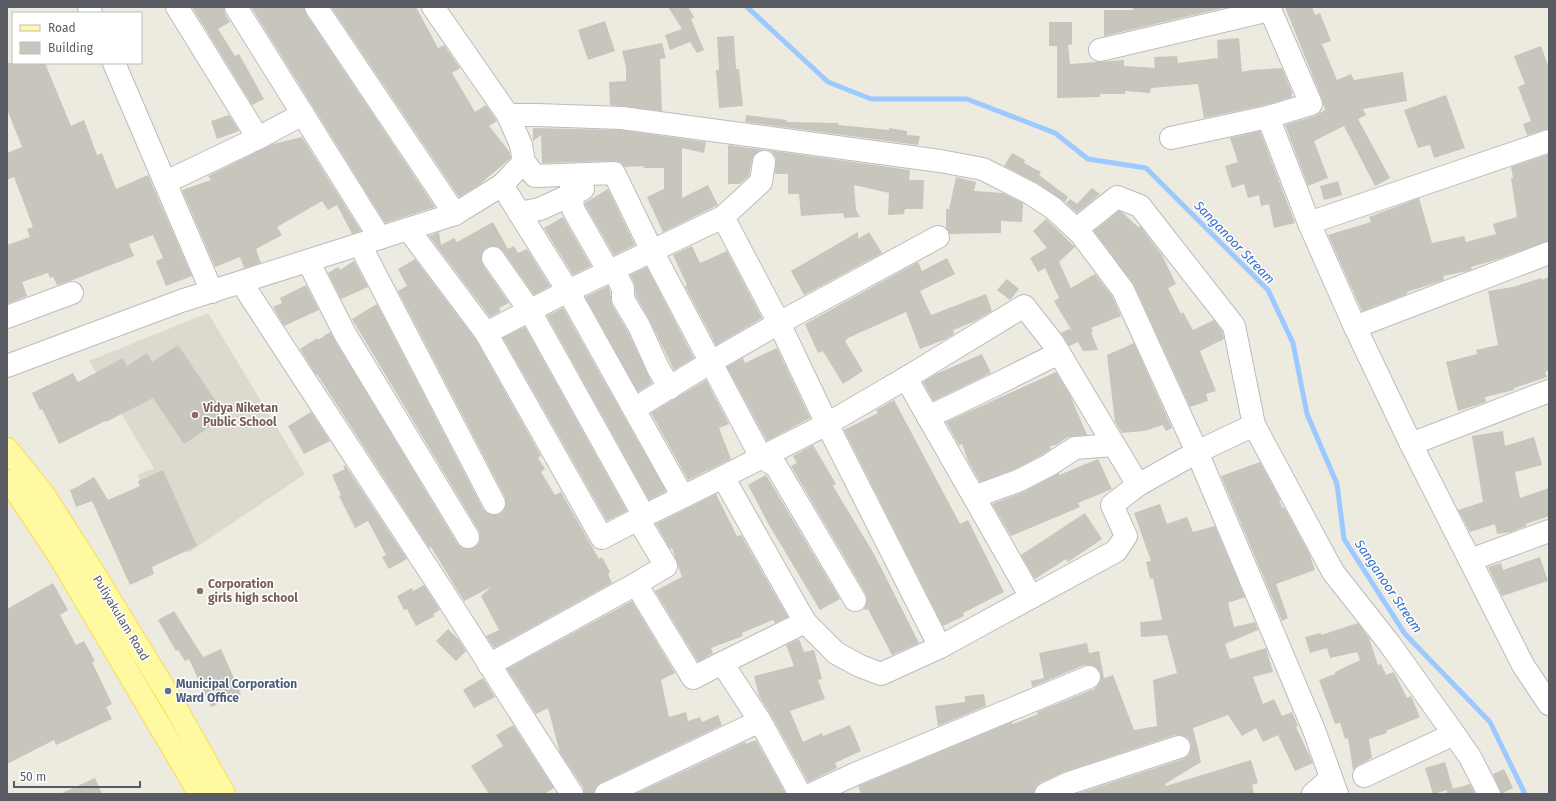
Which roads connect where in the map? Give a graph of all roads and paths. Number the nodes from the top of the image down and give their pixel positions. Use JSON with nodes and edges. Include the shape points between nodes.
{"nodes":[{"id":1,"x":177,"y":7,"type":"edge"},
{"id":2,"x":236,"y":7,"type":"edge"},
{"id":3,"x":316,"y":7,"type":"edge"},
{"id":4,"x":433,"y":7,"type":"edge"},
{"id":5,"x":1269,"y":8,"type":"edge"},
{"id":6,"x":1100,"y":50,"type":"dead end"},
{"id":7,"x":114,"y":64,"type":"edge"},
{"id":8,"x":303,"y":114,"type":"junction"},
{"id":9,"x":508,"y":115,"type":"junction"},
{"id":10,"x":1268,"y":117,"type":"junction"},
{"id":11,"x":258,"y":138,"type":"junction"},
{"id":12,"x":1171,"y":138,"type":"dead end"},
{"id":13,"x":1549,"y":141,"type":"edge"},
{"id":14,"x":524,"y":162,"type":"junction"},
{"id":15,"x":764,"y":162,"type":"dead end"},
{"id":16,"x":166,"y":182,"type":"junction"},
{"id":17,"x":502,"y":185,"type":"junction"},
{"id":18,"x":571,"y":185,"type":"junction"},
{"id":19,"x":519,"y":213,"type":"junction"},
{"id":20,"x":455,"y":214,"type":"junction"},
{"id":21,"x":723,"y":217,"type":"junction"},
{"id":22,"x":1309,"y":223,"type":"junction"},
{"id":23,"x":1075,"y":228,"type":"junction"},
{"id":24,"x":408,"y":229,"type":"junction"},
{"id":25,"x":938,"y":236,"type":"dead end"},
{"id":26,"x":370,"y":241,"type":"junction"},
{"id":27,"x":652,"y":251,"type":"junction"},
{"id":28,"x":1549,"y":254,"type":"edge"},
{"id":29,"x":494,"y":258,"type":"dead end"},
{"id":30,"x":308,"y":261,"type":"junction"},
{"id":31,"x":611,"y":271,"type":"junction"},
{"id":32,"x":241,"y":282,"type":"junction"},
{"id":33,"x":568,"y":291,"type":"junction"},
{"id":34,"x":212,"y":292,"type":"junction"},
{"id":35,"x":72,"y":293,"type":"dead end"},
{"id":36,"x":530,"y":311,"type":"junction"},
{"id":37,"x":7,"y":317,"type":"edge"},
{"id":38,"x":779,"y":323,"type":"junction"},
{"id":39,"x":1355,"y":328,"type":"junction"},
{"id":40,"x":486,"y":333,"type":"junction"},
{"id":41,"x":1059,"y":353,"type":"junction"},
{"id":42,"x":711,"y":362,"type":"junction"},
{"id":43,"x":7,"y":366,"type":"edge"},
{"id":44,"x":906,"y":378,"type":"junction"},
{"id":45,"x":670,"y":388,"type":"junction"},
{"id":46,"x":1549,"y":391,"type":"edge"},
{"id":47,"x":634,"y":410,"type":"junction"},
{"id":48,"x":928,"y":417,"type":"junction"},
{"id":49,"x":827,"y":424,"type":"junction"},
{"id":50,"x":1254,"y":425,"type":"junction"},
{"id":51,"x":1411,"y":444,"type":"junction"},
{"id":52,"x":1114,"y":445,"type":"junction"},
{"id":53,"x":7,"y":449,"type":"edge"},
{"id":54,"x":1197,"y":452,"type":"junction"},
{"id":55,"x":762,"y":457,"type":"junction"},
{"id":56,"x":723,"y":477,"type":"junction"},
{"id":57,"x":7,"y":481,"type":"edge"},
{"id":58,"x":1138,"y":485,"type":"junction"},
{"id":59,"x":683,"y":497,"type":"junction"},
{"id":60,"x":974,"y":497,"type":"junction"},
{"id":61,"x":494,"y":504,"type":"dead end"},
{"id":62,"x":641,"y":517,"type":"junction"},
{"id":63,"x":1549,"y":531,"type":"edge"},
{"id":64,"x":468,"y":537,"type":"dead end"},
{"id":65,"x":1470,"y":560,"type":"junction"},
{"id":66,"x":636,"y":584,"type":"junction"},
{"id":67,"x":1030,"y":597,"type":"junction"},
{"id":68,"x":855,"y":600,"type":"dead end"},
{"id":69,"x":805,"y":622,"type":"junction"},
{"id":70,"x":940,"y":647,"type":"junction"},
{"id":71,"x":722,"y":663,"type":"junction"},
{"id":72,"x":490,"y":665,"type":"junction"},
{"id":73,"x":1089,"y":677,"type":"dead end"},
{"id":74,"x":1549,"y":704,"type":"edge"},
{"id":75,"x":760,"y":721,"type":"junction"},
{"id":76,"x":1454,"y":734,"type":"junction"},
{"id":77,"x":1179,"y":748,"type":"dead end"},
{"id":78,"x":1364,"y":776,"type":"dead end"},
{"id":79,"x":1334,"y":786,"type":"edge"},
{"id":80,"x":200,"y":794,"type":"edge"},
{"id":81,"x":224,"y":794,"type":"edge"},
{"id":82,"x":572,"y":794,"type":"edge"},
{"id":83,"x":606,"y":794,"type":"edge"},
{"id":84,"x":800,"y":794,"type":"edge"},
{"id":85,"x":812,"y":794,"type":"edge"},
{"id":86,"x":1046,"y":794,"type":"edge"},
{"id":87,"x":1313,"y":794,"type":"edge"},
{"id":88,"x":1490,"y":794,"type":"edge"}],
"edges":[{"from":1,"to":11,"type":"street"},
{"from":2,"to":8,"type":"street"},
{"from":3,"to":20,"type":"street"},
{"from":4,"to":9,"type":"street"},
{"from":5,"to":6,"type":"street"},
{"from":5,"to":10,"type":"street","via":[[1311,104]]},
{"from":7,"to":16,"type":"street"},
{"from":8,"to":11,"type":"street"},
{"from":8,"to":26,"type":"street"},
{"from":9,"to":14,"type":"street","via":[[521,145]]},
{"from":9,"to":23,"type":"street","via":[[622,118],[876,151],[976,167],[1030,193],[1053,208]]},
{"from":10,"to":12,"type":"street"},
{"from":10,"to":22,"type":"street"},
{"from":11,"to":16,"type":"street"},
{"from":13,"to":22,"type":"street"},
{"from":14,"to":17,"type":"street"},
{"from":14,"to":18,"type":"street","via":[[535,176]]},
{"from":15,"to":21,"type":"street","via":[[761,182]]},
{"from":16,"to":34,"type":"street"},
{"from":17,"to":19,"type":"street"},
{"from":17,"to":20,"type":"street"},
{"from":18,"to":19,"type":"street","via":[[540,210]]},
{"from":18,"to":27,"type":"street","via":[[614,173]]},
{"from":18,"to":31,"type":"street","via":[[573,209]]},
{"from":19,"to":33,"type":"street"},
{"from":20,"to":24,"type":"street"},
{"from":21,"to":27,"type":"street"},
{"from":21,"to":38,"type":"street"},
{"from":22,"to":39,"type":"street"},
{"from":23,"to":50,"type":"street","via":[[1117,197],[1140,206],[1234,326]]},
{"from":23,"to":54,"type":"street","via":[[1123,290]]},
{"from":24,"to":26,"type":"street"},
{"from":24,"to":40,"type":"street"},
{"from":25,"to":38,"type":"street"},
{"from":26,"to":30,"type":"street"},
{"from":26,"to":61,"type":"street"},
{"from":27,"to":31,"type":"street"},
{"from":27,"to":42,"type":"street"},
{"from":28,"to":39,"type":"street"},
{"from":29,"to":36,"type":"street"},
{"from":30,"to":32,"type":"street"},
{"from":30,"to":64,"type":"street","via":[[345,334]]},
{"from":31,"to":33,"type":"street"},
{"from":31,"to":45,"type":"street","via":[[623,288],[623,299]]},
{"from":32,"to":34,"type":"street"},
{"from":32,"to":72,"type":"street"},
{"from":33,"to":36,"type":"street"},
{"from":33,"to":47,"type":"street"},
{"from":34,"to":43,"type":"street"},
{"from":35,"to":37,"type":"street"},
{"from":36,"to":40,"type":"street"},
{"from":36,"to":62,"type":"street"},
{"from":38,"to":42,"type":"street"},
{"from":38,"to":49,"type":"street"},
{"from":39,"to":51,"type":"street"},
{"from":40,"to":62,"type":"street","via":[[602,538]]},
{"from":41,"to":44,"type":"street","via":[[1024,306]]},
{"from":41,"to":48,"type":"street"},
{"from":41,"to":52,"type":"street"},
{"from":42,"to":45,"type":"street"},
{"from":42,"to":55,"type":"street"},
{"from":44,"to":48,"type":"street"},
{"from":44,"to":49,"type":"street"},
{"from":45,"to":47,"type":"street"},
{"from":46,"to":51,"type":"street"},
{"from":47,"to":59,"type":"street"},
{"from":48,"to":60,"type":"street"},
{"from":49,"to":55,"type":"street"},
{"from":49,"to":70,"type":"street"},
{"from":50,"to":54,"type":"street"},
{"from":50,"to":76,"type":"street","via":[[1333,572],[1389,643]]},
{"from":51,"to":65,"type":"street"},
{"from":52,"to":58,"type":"street"},
{"from":52,"to":60,"type":"street","via":[[1075,448],[1020,480]]},
{"from":53,"to":81,"type":"main road","name":"Puliyakulam Road","via":[[44,495],[93,572]]},
{"from":54,"to":58,"type":"street"},
{"from":54,"to":79,"type":"street","via":[[1314,730]]},
{"from":55,"to":56,"type":"street"},
{"from":55,"to":68,"type":"street","via":[[776,466]]},
{"from":56,"to":59,"type":"street"},
{"from":56,"to":69,"type":"street"},
{"from":57,"to":80,"type":"main road","name":"Puliyakulam Road","via":[[58,554]]},
{"from":58,"to":67,"type":"street","via":[[1112,505],[1126,536],[1116,550]]},
{"from":59,"to":62,"type":"street"},
{"from":60,"to":67,"type":"street"},
{"from":62,"to":66,"type":"street","via":[[666,566]]},
{"from":63,"to":65,"type":"street"},
{"from":65,"to":74,"type":"street","via":[[1523,665]]},
{"from":66,"to":71,"type":"street","via":[[693,678]]},
{"from":66,"to":72,"type":"street"},
{"from":67,"to":70,"type":"street"},
{"from":69,"to":70,"type":"street","via":[[836,653],[881,674]]},
{"from":69,"to":71,"type":"street"},
{"from":71,"to":75,"type":"street"},
{"from":72,"to":82,"type":"street"},
{"from":73,"to":85,"type":"street"},
{"from":75,"to":83,"type":"street"},
{"from":75,"to":84,"type":"street"},
{"from":76,"to":78,"type":"street"},
{"from":76,"to":88,"type":"street"},
{"from":77,"to":86,"type":"street","via":[[1070,783]]},
{"from":79,"to":87,"type":"street"}]}
